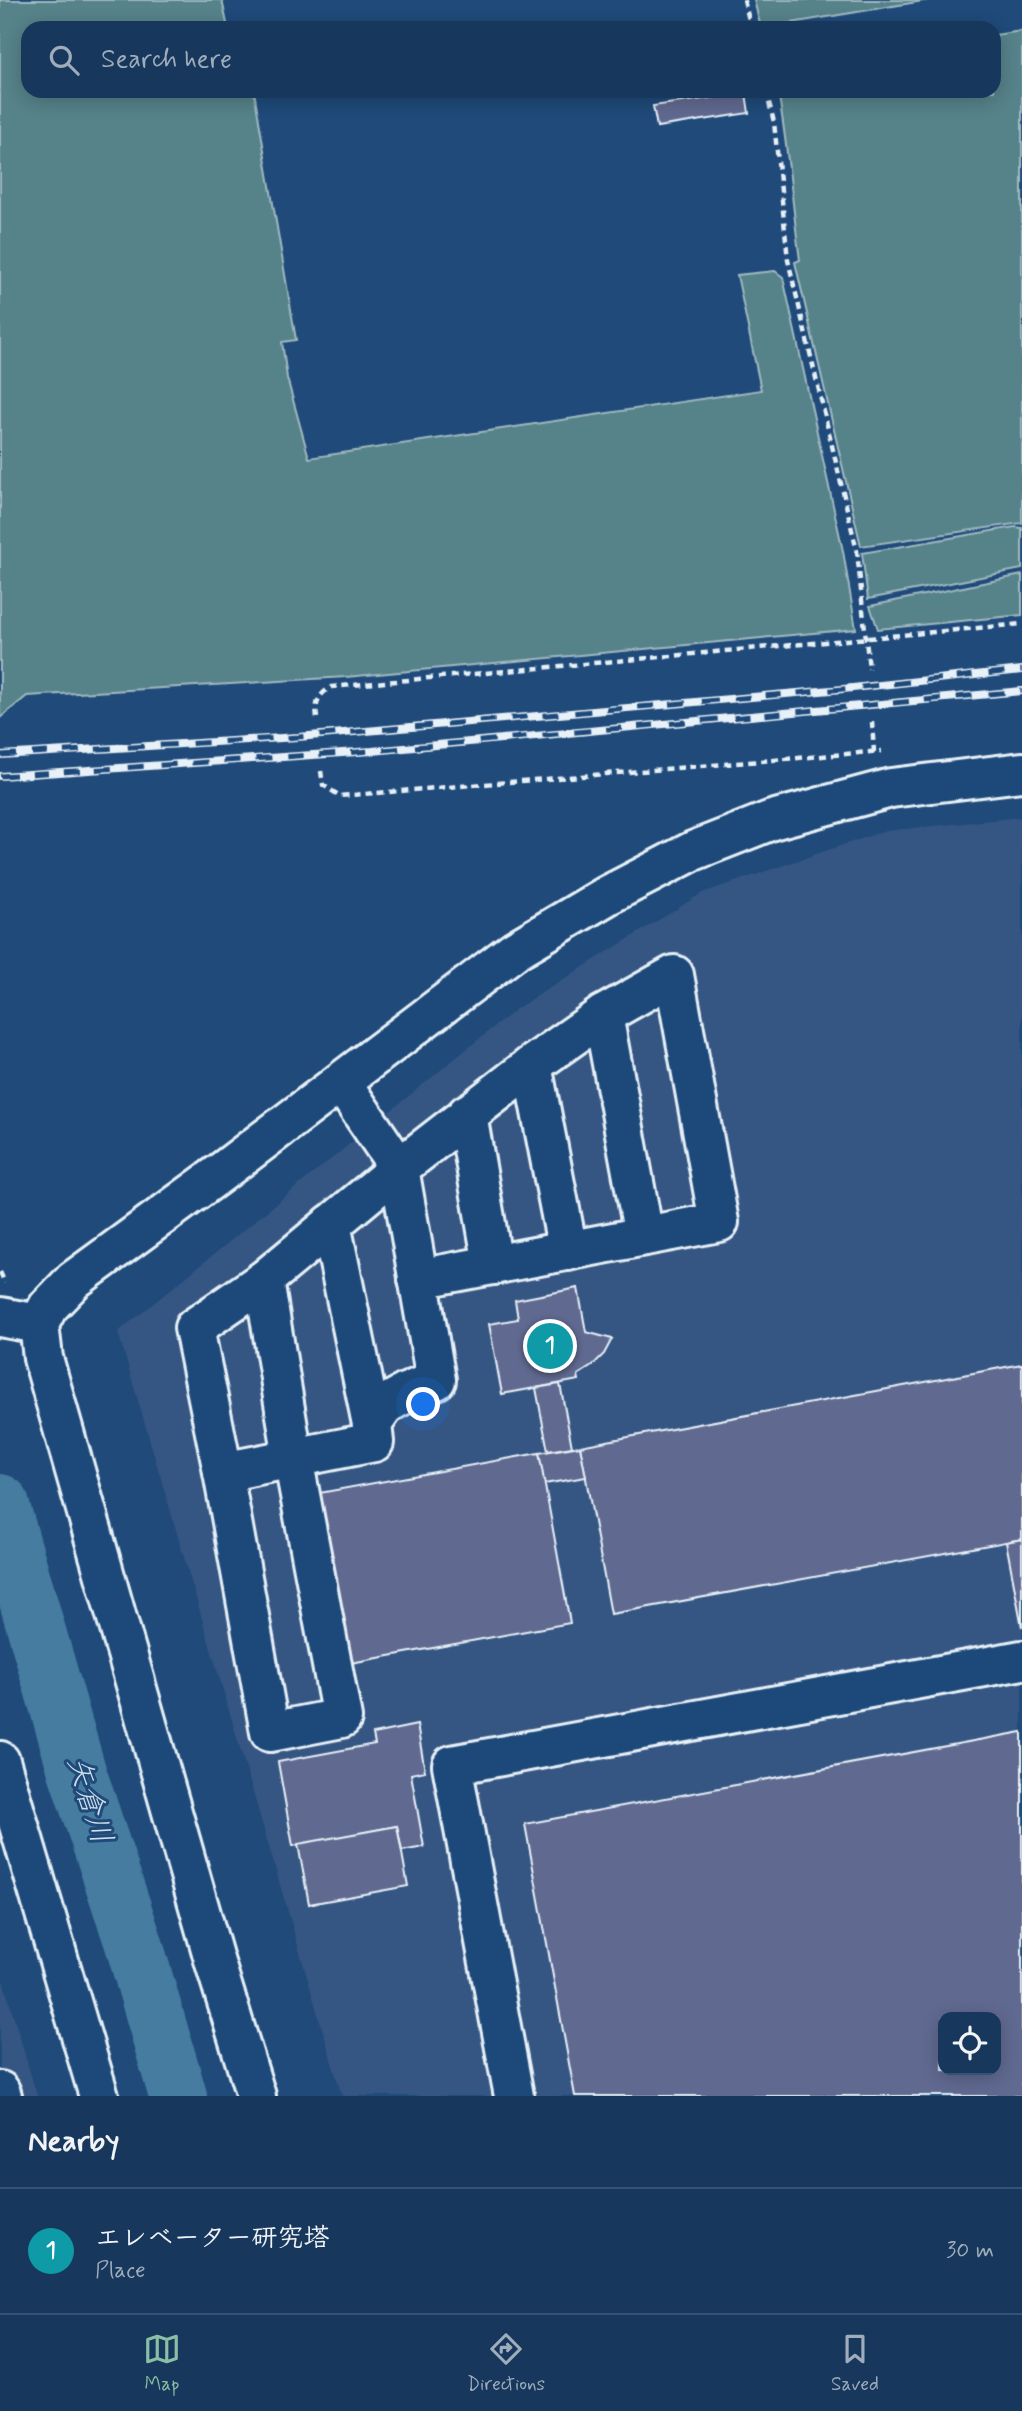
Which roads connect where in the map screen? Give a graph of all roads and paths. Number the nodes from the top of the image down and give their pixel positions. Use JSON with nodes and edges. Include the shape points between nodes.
{"nodes":[{"id":1,"x":744,"y":0,"type":"edge"},
{"id":2,"x":749,"y":21,"type":"edge"},
{"id":3,"x":768,"y":98,"type":"edge"},
{"id":4,"x":1022,"y":624,"type":"edge"},
{"id":5,"x":867,"y":638,"type":"junction"},
{"id":6,"x":869,"y":669,"type":"dead end"},
{"id":7,"x":317,"y":718,"type":"dead end"},
{"id":8,"x":872,"y":722,"type":"dead end"},
{"id":9,"x":321,"y":771,"type":"dead end"},
{"id":10,"x":1022,"y":772,"type":"edge"},
{"id":11,"x":603,"y":1015,"type":"junction"},
{"id":12,"x":532,"y":1065,"type":"junction"},
{"id":13,"x":341,"y":1082,"type":"junction"},
{"id":14,"x":467,"y":1114,"type":"junction"},
{"id":15,"x":399,"y":1168,"type":"junction"},
{"id":16,"x":331,"y":1224,"type":"junction"},
{"id":17,"x":644,"y":1236,"type":"junction"},
{"id":18,"x":568,"y":1251,"type":"junction"},
{"id":19,"x":493,"y":1265,"type":"junction"},
{"id":20,"x":418,"y":1279,"type":"junction"},
{"id":21,"x":264,"y":1280,"type":"junction"},
{"id":22,"x":14,"y":1319,"type":"edge"},
{"id":23,"x":372,"y":1424,"type":"junction"},
{"id":24,"x":293,"y":1458,"type":"junction"},
{"id":25,"x":223,"y":1472,"type":"junction"},
{"id":26,"x":1022,"y":1660,"type":"edge"},
{"id":27,"x":0,"y":1761,"type":"edge"},
{"id":28,"x":0,"y":2091,"type":"edge"},
{"id":29,"x":2,"y":2096,"type":"edge"},
{"id":30,"x":99,"y":2096,"type":"edge"},
{"id":31,"x":256,"y":2096,"type":"edge"},
{"id":32,"x":514,"y":2096,"type":"edge"}],
"edges":[{"from":1,"to":2,"type":"path"},
{"from":3,"to":5,"type":"path","via":[[788,260],[857,551]]},
{"from":4,"to":5,"type":"path"},
{"from":5,"to":6,"type":"path"},
{"from":5,"to":7,"type":"path","via":[[331,687],[315,705]]},
{"from":8,"to":9,"type":"path","via":[[874,752],[340,796],[323,785]]},
{"from":10,"to":13,"type":"street","via":[[891,788],[772,820],[693,851],[515,950]]},
{"from":11,"to":12,"type":"street"},
{"from":11,"to":17,"type":"street"},
{"from":11,"to":17,"type":"street","via":[[674,975],[719,1222]]},
{"from":12,"to":14,"type":"street"},
{"from":12,"to":18,"type":"street"},
{"from":13,"to":15,"type":"street"},
{"from":13,"to":22,"type":"street","via":[[74,1280],[48,1307]]},
{"from":14,"to":15,"type":"street"},
{"from":14,"to":19,"type":"street"},
{"from":15,"to":16,"type":"street"},
{"from":15,"to":20,"type":"street"},
{"from":16,"to":21,"type":"street"},
{"from":16,"to":23,"type":"street"},
{"from":17,"to":18,"type":"street"},
{"from":18,"to":19,"type":"street"},
{"from":19,"to":20,"type":"street"},
{"from":20,"to":23,"type":"street","via":[[436,1380],[386,1404]]},
{"from":21,"to":24,"type":"street"},
{"from":21,"to":25,"type":"street","via":[[194,1328]]},
{"from":22,"to":31,"type":"street","via":[[43,1358]]},
{"from":23,"to":24,"type":"street","via":[[374,1442]]},
{"from":24,"to":25,"type":"street"},
{"from":24,"to":25,"type":"street","via":[[342,1718],[270,1732]]},
{"from":26,"to":32,"type":"street","via":[[452,1765]]},
{"from":27,"to":30,"type":"street"},
{"from":28,"to":29,"type":"street"}]}
